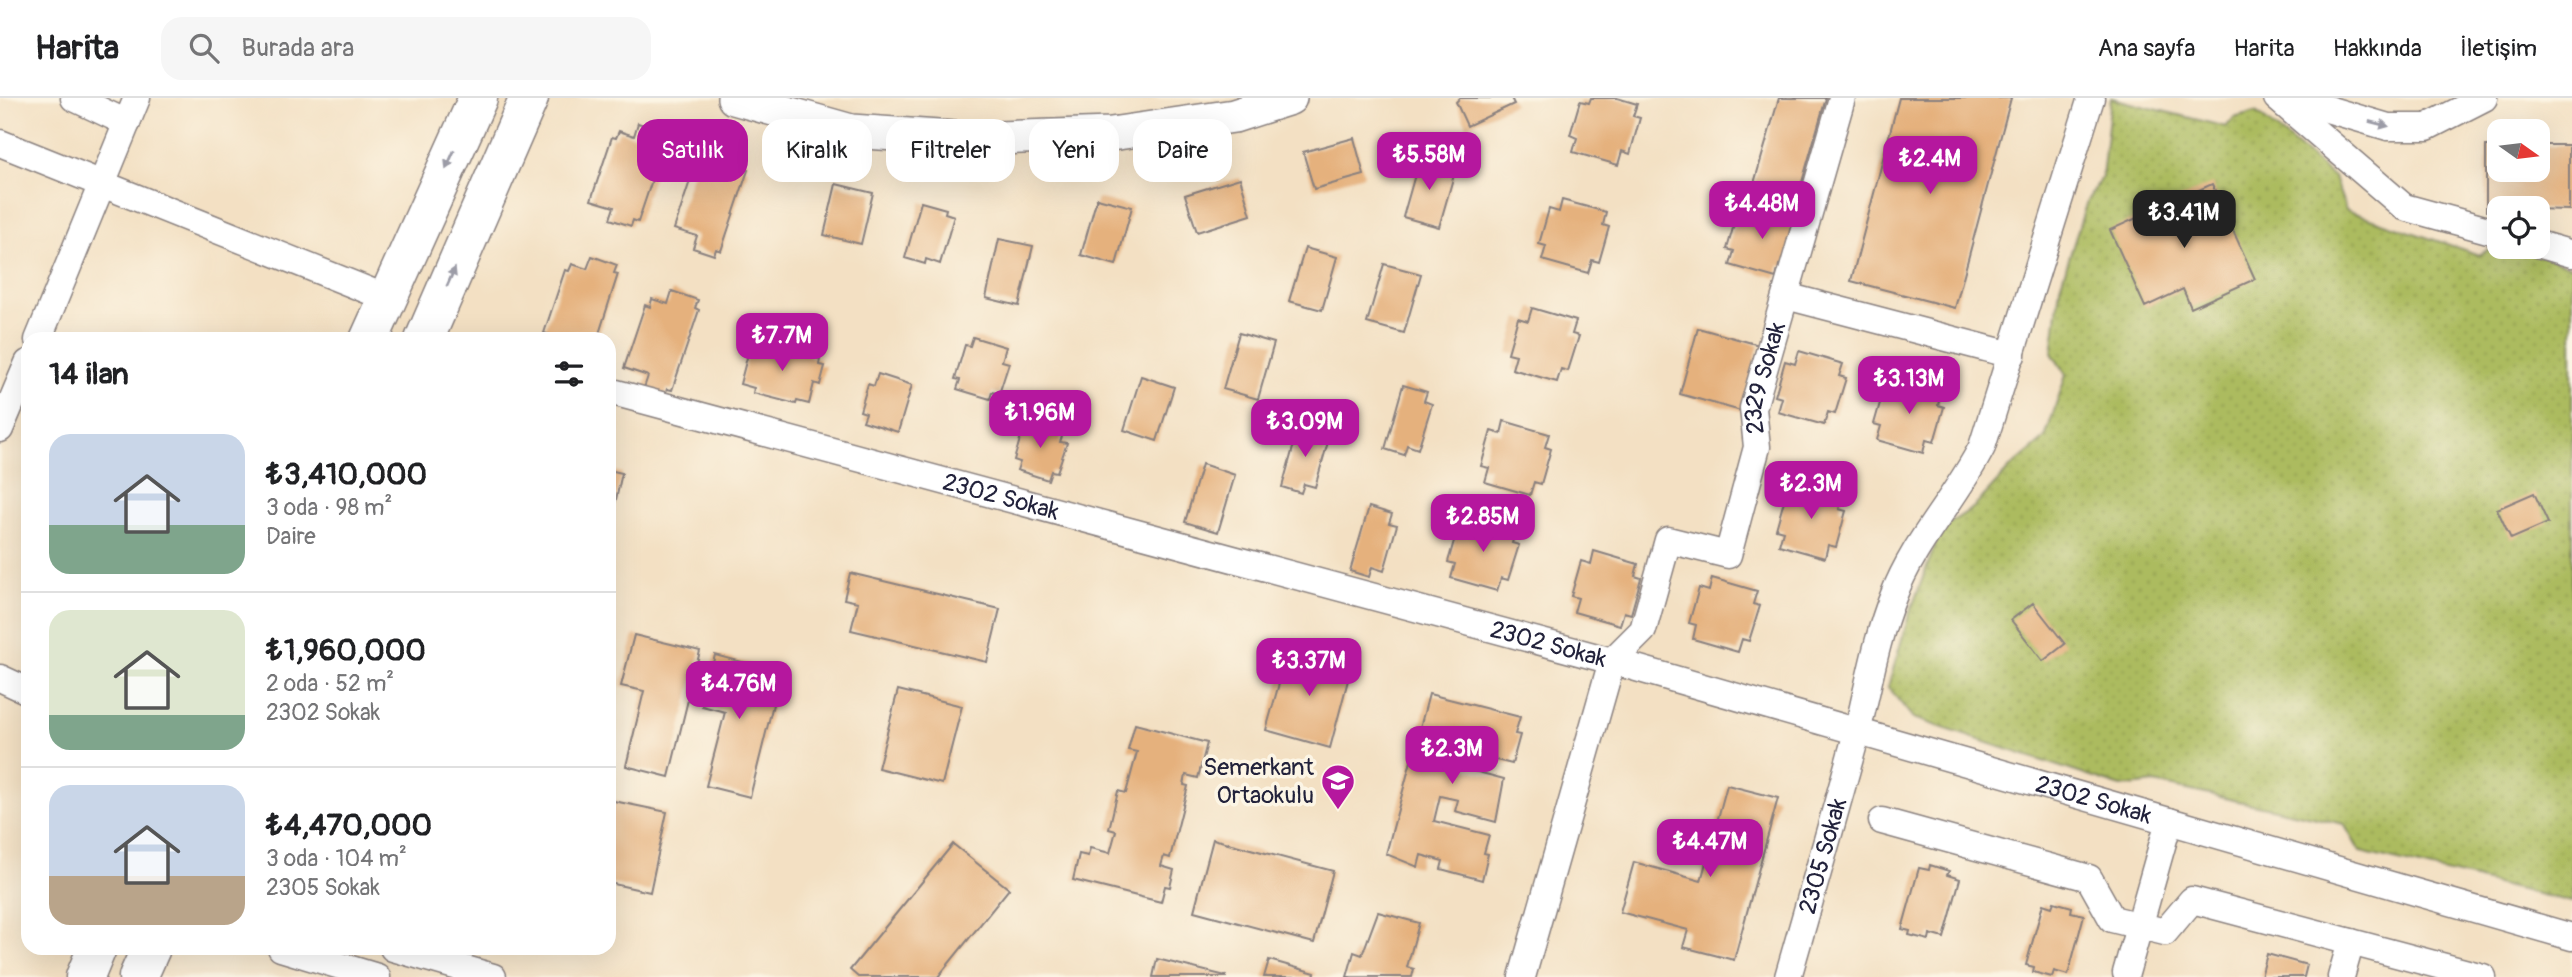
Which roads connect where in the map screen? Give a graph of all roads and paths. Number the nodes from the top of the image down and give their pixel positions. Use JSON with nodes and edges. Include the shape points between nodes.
{"nodes":[{"id":1,"x":74,"y":98,"type":"edge"},
{"id":2,"x":137,"y":98,"type":"edge"},
{"id":3,"x":478,"y":98,"type":"edge"},
{"id":4,"x":529,"y":98,"type":"edge"},
{"id":5,"x":734,"y":98,"type":"edge"},
{"id":6,"x":1290,"y":98,"type":"edge"},
{"id":7,"x":1842,"y":98,"type":"edge"},
{"id":8,"x":2091,"y":98,"type":"edge"},
{"id":9,"x":2277,"y":98,"type":"edge"},
{"id":10,"x":2290,"y":98,"type":"edge"},
{"id":11,"x":2484,"y":98,"type":"edge"},
{"id":12,"x":127,"y":123,"type":"junction"},
{"id":13,"x":0,"y":143,"type":"edge"},
{"id":14,"x":102,"y":186,"type":"junction"},
{"id":15,"x":2487,"y":230,"type":"edge"},
{"id":16,"x":2550,"y":248,"type":"edge"},
{"id":17,"x":2572,"y":254,"type":"edge"},
{"id":18,"x":1786,"y":296,"type":"junction"},
{"id":19,"x":387,"y":298,"type":"junction"},
{"id":20,"x":41,"y":332,"type":"edge"},
{"id":21,"x":372,"y":332,"type":"edge"},
{"id":22,"x":432,"y":332,"type":"edge"},
{"id":23,"x":2012,"y":355,"type":"junction"},
{"id":24,"x":21,"y":380,"type":"edge"},
{"id":25,"x":616,"y":393,"type":"edge"},
{"id":26,"x":0,"y":429,"type":"edge"},
{"id":27,"x":1612,"y":661,"type":"junction"},
{"id":28,"x":0,"y":678,"type":"edge"},
{"id":29,"x":21,"y":688,"type":"edge"},
{"id":30,"x":1857,"y":733,"type":"junction"},
{"id":31,"x":1882,"y":821,"type":"dead end"},
{"id":32,"x":2169,"y":821,"type":"junction"},
{"id":33,"x":2139,"y":926,"type":"junction"},
{"id":34,"x":2572,"y":937,"type":"edge"},
{"id":35,"x":2351,"y":942,"type":"junction"},
{"id":36,"x":94,"y":955,"type":"edge"},
{"id":37,"x":160,"y":955,"type":"edge"},
{"id":38,"x":304,"y":955,"type":"edge"},
{"id":39,"x":418,"y":955,"type":"edge"},
{"id":40,"x":143,"y":965,"type":"edge"},
{"id":41,"x":2126,"y":973,"type":"dead end"},
{"id":42,"x":85,"y":977,"type":"edge"},
{"id":43,"x":377,"y":977,"type":"edge"},
{"id":44,"x":493,"y":977,"type":"edge"},
{"id":45,"x":1522,"y":977,"type":"edge"},
{"id":46,"x":1788,"y":977,"type":"edge"},
{"id":47,"x":2341,"y":977,"type":"edge"},
{"id":48,"x":2483,"y":977,"type":"edge"}],
"edges":[{"from":1,"to":12,"type":"street"},
{"from":2,"to":12,"type":"street"},
{"from":3,"to":19,"type":"highway","one_way":true},
{"from":22,"to":4,"type":"highway","one_way":true},
{"from":5,"to":6,"type":"main road","via":[[852,131],[968,139],[1111,134],[1234,116]]},
{"from":7,"to":18,"type":"street","name":"2329 Sokak"},
{"from":8,"to":23,"type":"street","name":"2305 Sokak"},
{"from":9,"to":15,"type":"street","via":[[2404,207]]},
{"from":10,"to":11,"type":"street","one_way":true,"via":[[2388,127],[2427,127]]},
{"from":12,"to":14,"type":"street"},
{"from":13,"to":14,"type":"street"},
{"from":14,"to":19,"type":"street"},
{"from":14,"to":20,"type":"street"},
{"from":16,"to":17,"type":"street"},
{"from":18,"to":23,"type":"street"},
{"from":18,"to":27,"type":"street","name":"2329 Sokak","via":[[1754,408],[1757,447],[1728,555],[1668,540],[1643,630]]},
{"from":19,"to":21,"type":"highway"},
{"from":23,"to":30,"type":"street","name":"2305 Sokak","via":[[1982,447],[1920,540],[1893,597]]},
{"from":24,"to":26,"type":"street"},
{"from":25,"to":27,"type":"street","name":"2302 Sokak"},
{"from":27,"to":30,"type":"street","name":"2302 Sokak"},
{"from":27,"to":45,"type":"street","name":"2329 Sokak"},
{"from":28,"to":29,"type":"street"},
{"from":30,"to":32,"type":"street","name":"2302 Sokak"},
{"from":30,"to":46,"type":"street","name":"2305 Sokak"},
{"from":31,"to":33,"type":"street","via":[[2089,878],[2112,919]]},
{"from":32,"to":33,"type":"street"},
{"from":32,"to":34,"type":"street","name":"2302 Sokak"},
{"from":33,"to":35,"type":"street","via":[[2165,932],[2192,900]]},
{"from":33,"to":41,"type":"street"},
{"from":35,"to":47,"type":"street"},
{"from":35,"to":48,"type":"street"},
{"from":36,"to":42,"type":"highway"},
{"from":37,"to":40,"type":"street"},
{"from":38,"to":43,"type":"street"},
{"from":39,"to":44,"type":"street"}]}
